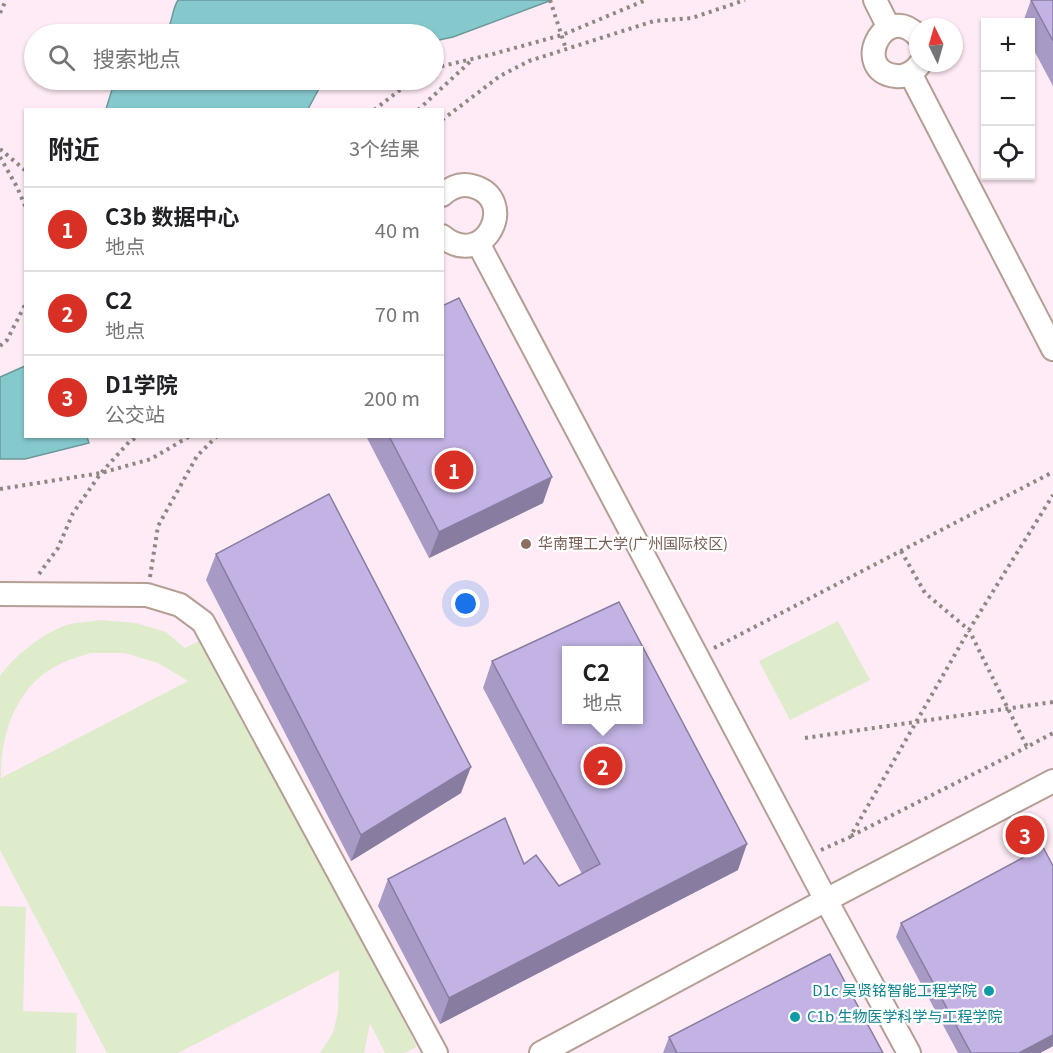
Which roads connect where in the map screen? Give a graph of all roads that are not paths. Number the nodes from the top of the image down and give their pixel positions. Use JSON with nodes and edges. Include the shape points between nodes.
{"nodes":[{"id":1,"x":875,"y":0,"type":"edge"},
{"id":2,"x":889,"y":28,"type":"junction"},
{"id":3,"x":909,"y":30,"type":"edge"},
{"id":4,"x":909,"y":71,"type":"edge"},
{"id":5,"x":917,"y":72,"type":"edge"},
{"id":6,"x":444,"y":193,"type":"edge"},
{"id":7,"x":444,"y":238,"type":"edge"},
{"id":8,"x":478,"y":243,"type":"junction"},
{"id":9,"x":1053,"y":349,"type":"edge"},
{"id":10,"x":0,"y":594,"type":"edge"},
{"id":11,"x":1053,"y":781,"type":"edge"},
{"id":12,"x":826,"y":900,"type":"junction"},
{"id":13,"x":436,"y":1053,"type":"edge"},
{"id":14,"x":540,"y":1053,"type":"edge"},
{"id":15,"x":909,"y":1053,"type":"edge"}],
"edges":[{"from":1,"to":2,"type":"street"},
{"from":2,"to":3,"type":"street"},
{"from":2,"to":4,"type":"street","via":[[874,45],[875,60],[885,73],[893,76]]},
{"from":5,"to":9,"type":"street"},
{"from":6,"to":8,"type":"street","via":[[467,185],[485,192],[492,200],[492,229]]},
{"from":7,"to":8,"type":"street","via":[[459,245]]},
{"from":8,"to":12,"type":"street"},
{"from":10,"to":13,"type":"street","via":[[147,595],[180,605],[203,622]]},
{"from":11,"to":12,"type":"street"},
{"from":12,"to":14,"type":"street"},
{"from":12,"to":15,"type":"street"}]}
